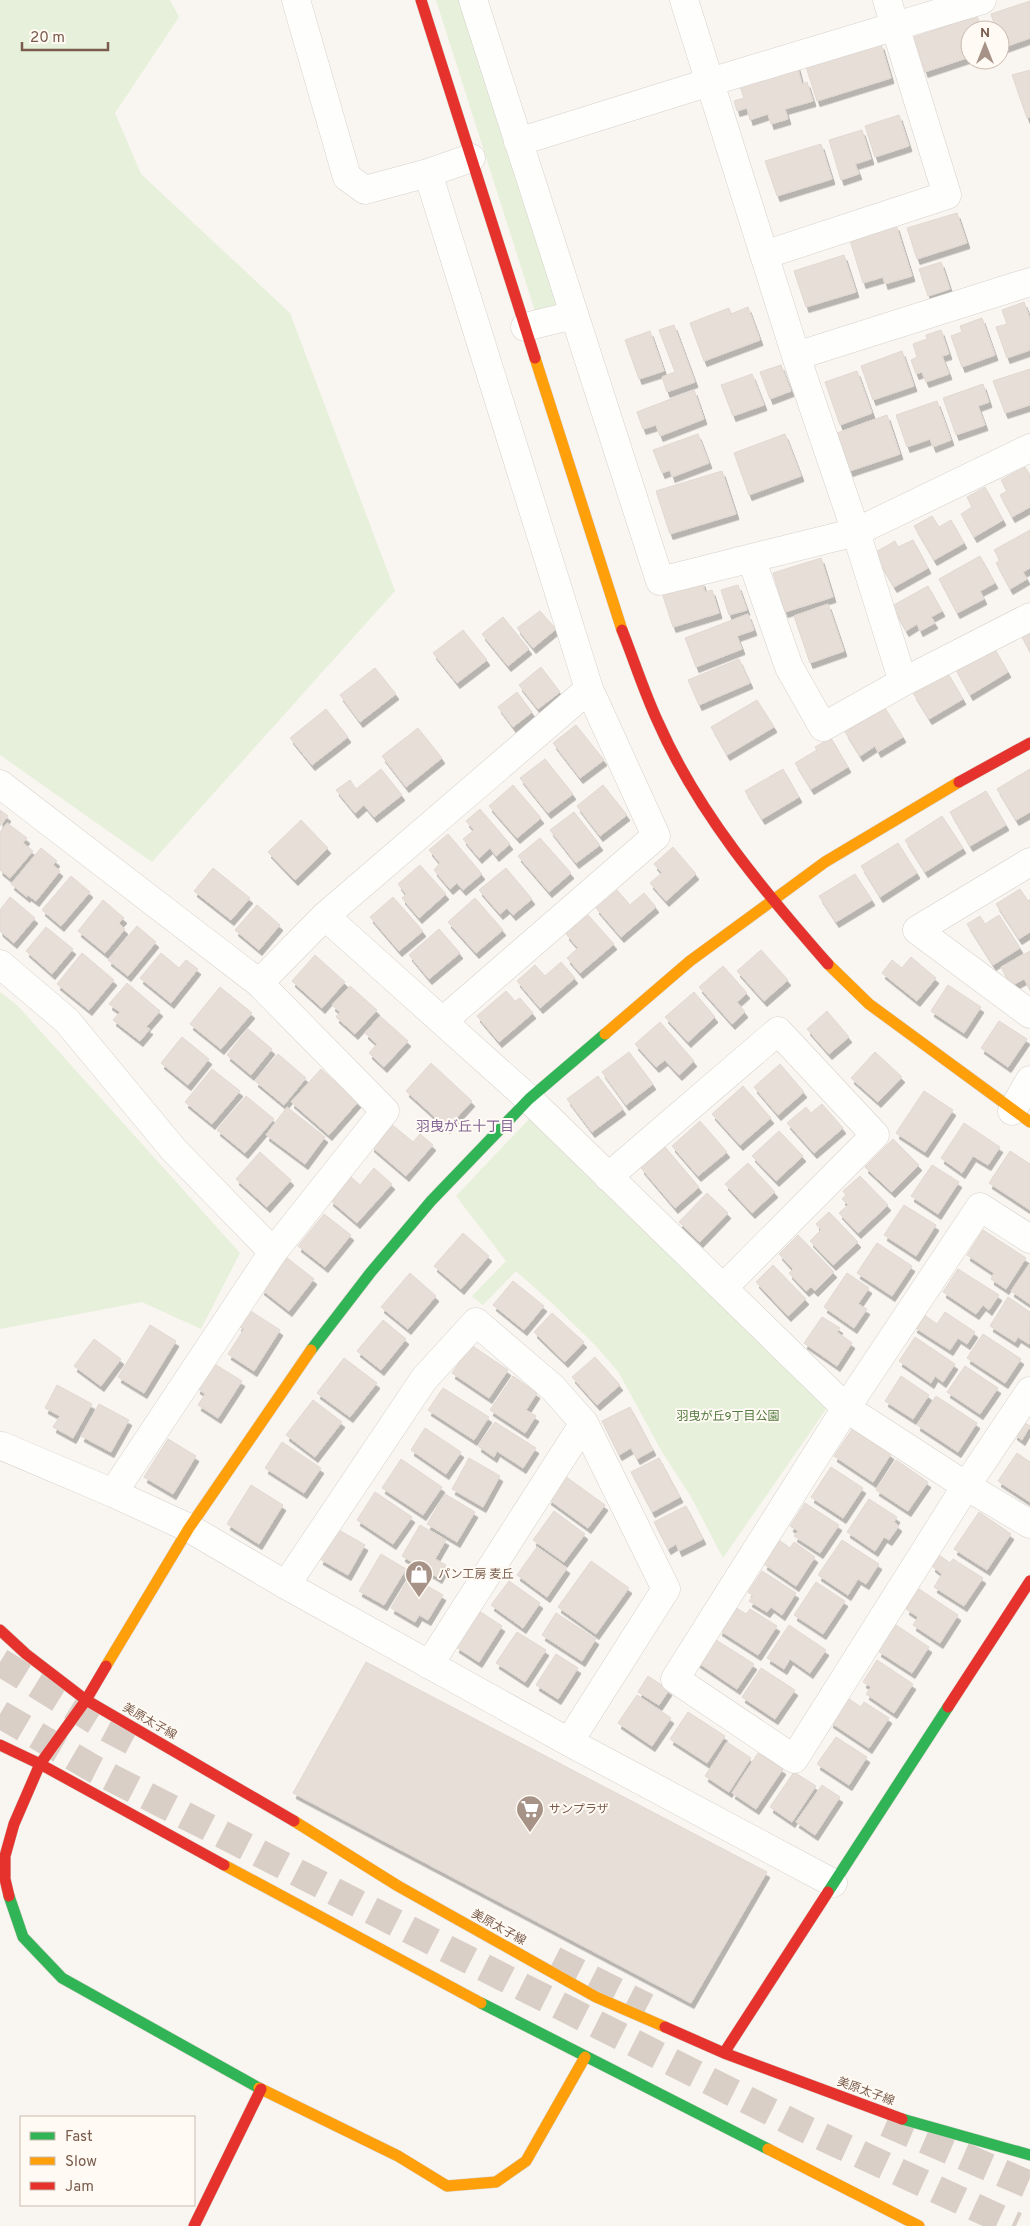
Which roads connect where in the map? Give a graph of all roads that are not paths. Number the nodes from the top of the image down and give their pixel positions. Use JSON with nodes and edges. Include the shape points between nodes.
{"nodes":[{"id":1,"x":296,"y":0,"type":"edge"},
{"id":2,"x":421,"y":0,"type":"edge"},
{"id":3,"x":474,"y":0,"type":"edge"},
{"id":4,"x":684,"y":0,"type":"edge"},
{"id":5,"x":887,"y":0,"type":"edge"},
{"id":6,"x":982,"y":0,"type":"edge"},
{"id":7,"x":896,"y":27,"type":"junction"},
{"id":8,"x":710,"y":82,"type":"junction"},
{"id":9,"x":518,"y":142,"type":"junction"},
{"id":10,"x":471,"y":158,"type":"junction"},
{"id":11,"x":428,"y":173,"type":"junction"},
{"id":12,"x":764,"y":255,"type":"junction"},
{"id":13,"x":1030,"y":282,"type":"edge"},
{"id":14,"x":574,"y":315,"type":"junction"},
{"id":15,"x":525,"y":327,"type":"junction"},
{"id":16,"x":796,"y":356,"type":"junction"},
{"id":17,"x":1030,"y":448,"type":"edge"},
{"id":18,"x":856,"y":532,"type":"junction"},
{"id":19,"x":751,"y":558,"type":"junction"},
{"id":20,"x":1030,"y":617,"type":"edge"},
{"id":21,"x":903,"y":682,"type":"junction"},
{"id":22,"x":589,"y":689,"type":"junction"},
{"id":23,"x":1030,"y":743,"type":"edge"},
{"id":24,"x":0,"y":784,"type":"edge"},
{"id":25,"x":1030,"y":862,"type":"edge"},
{"id":26,"x":771,"y":900,"type":"junction"},
{"id":27,"x":325,"y":916,"type":"junction"},
{"id":28,"x":0,"y":964,"type":"edge"},
{"id":29,"x":259,"y":983,"type":"junction"},
{"id":30,"x":1030,"y":1014,"type":"edge"},
{"id":31,"x":444,"y":1020,"type":"junction"},
{"id":32,"x":1030,"y":1080,"type":"edge"},
{"id":33,"x":529,"y":1099,"type":"junction"},
{"id":34,"x":1021,"y":1117,"type":"edge"},
{"id":35,"x":608,"y":1177,"type":"junction"},
{"id":36,"x":1030,"y":1239,"type":"edge"},
{"id":37,"x":273,"y":1252,"type":"junction"},
{"id":38,"x":723,"y":1288,"type":"junction"},
{"id":39,"x":1030,"y":1391,"type":"edge"},
{"id":40,"x":846,"y":1408,"type":"junction"},
{"id":41,"x":584,"y":1424,"type":"junction"},
{"id":42,"x":2,"y":1446,"type":"dead end"},
{"id":43,"x":966,"y":1486,"type":"junction"},
{"id":44,"x":113,"y":1492,"type":"junction"},
{"id":45,"x":1030,"y":1524,"type":"edge"},
{"id":46,"x":189,"y":1528,"type":"junction"},
{"id":47,"x":1030,"y":1581,"type":"edge"},
{"id":48,"x":286,"y":1585,"type":"junction"},
{"id":49,"x":0,"y":1630,"type":"edge"},
{"id":50,"x":429,"y":1665,"type":"junction"},
{"id":51,"x":86,"y":1700,"type":"junction"},
{"id":52,"x":569,"y":1742,"type":"junction"},
{"id":53,"x":0,"y":1745,"type":"edge"},
{"id":54,"x":40,"y":1764,"type":"junction"},
{"id":55,"x":832,"y":1883,"type":"junction"},
{"id":56,"x":724,"y":2053,"type":"junction"},
{"id":57,"x":585,"y":2056,"type":"junction"},
{"id":58,"x":261,"y":2089,"type":"junction"},
{"id":59,"x":1030,"y":2155,"type":"edge"},
{"id":60,"x":194,"y":2226,"type":"edge"},
{"id":61,"x":919,"y":2226,"type":"edge"}],
"edges":[{"from":1,"to":11,"type":"street","via":[[347,177],[365,190]]},
{"from":2,"to":10,"type":"street"},
{"from":3,"to":9,"type":"street"},
{"from":4,"to":8,"type":"street"},
{"from":5,"to":7,"type":"street"},
{"from":6,"to":7,"type":"street"},
{"from":7,"to":8,"type":"street"},
{"from":7,"to":12,"type":"street","via":[[947,195]]},
{"from":8,"to":9,"type":"street"},
{"from":8,"to":12,"type":"street"},
{"from":9,"to":14,"type":"street"},
{"from":10,"to":11,"type":"street"},
{"from":10,"to":15,"type":"street"},
{"from":11,"to":22,"type":"street"},
{"from":12,"to":16,"type":"street"},
{"from":13,"to":16,"type":"street"},
{"from":14,"to":15,"type":"street"},
{"from":14,"to":19,"type":"street","via":[[660,581]]},
{"from":15,"to":26,"type":"street","via":[[621,628],[658,723],[696,794],[732,850]]},
{"from":16,"to":18,"type":"street"},
{"from":17,"to":18,"type":"street"},
{"from":18,"to":19,"type":"street"},
{"from":18,"to":21,"type":"street"},
{"from":19,"to":21,"type":"street","via":[[789,667],[823,727]]},
{"from":20,"to":21,"type":"street"},
{"from":22,"to":27,"type":"street"},
{"from":22,"to":31,"type":"street","via":[[656,836]]},
{"from":23,"to":26,"type":"street","via":[[919,804]]},
{"from":24,"to":29,"type":"street"},
{"from":25,"to":30,"type":"street","via":[[918,930]]},
{"from":26,"to":33,"type":"street","via":[[690,961]]},
{"from":26,"to":34,"type":"street","via":[[831,968],[870,1004]]},
{"from":27,"to":29,"type":"street"},
{"from":27,"to":31,"type":"street"},
{"from":28,"to":37,"type":"street","via":[[67,1021],[173,1149]]},
{"from":29,"to":37,"type":"street","via":[[385,1111]]},
{"from":31,"to":33,"type":"street"},
{"from":32,"to":34,"type":"street"},
{"from":33,"to":35,"type":"street"},
{"from":33,"to":46,"type":"street","via":[[431,1201],[371,1272],[311,1349]]},
{"from":35,"to":38,"type":"street"},
{"from":35,"to":38,"type":"street","via":[[778,1031],[875,1135]]},
{"from":36,"to":40,"type":"street","via":[[980,1207]]},
{"from":37,"to":44,"type":"street"},
{"from":38,"to":40,"type":"street"},
{"from":39,"to":43,"type":"street"},
{"from":40,"to":43,"type":"street"},
{"from":40,"to":43,"type":"street","via":[[675,1679],[794,1759]]},
{"from":41,"to":48,"type":"street","via":[[553,1388],[476,1322],[424,1379]]},
{"from":41,"to":50,"type":"street"},
{"from":41,"to":52,"type":"street","via":[[666,1589]]},
{"from":42,"to":44,"type":"street"},
{"from":43,"to":45,"type":"street"},
{"from":44,"to":46,"type":"street"},
{"from":46,"to":48,"type":"street"},
{"from":46,"to":51,"type":"street"},
{"from":47,"to":55,"type":"street"},
{"from":48,"to":50,"type":"street"},
{"from":49,"to":51,"type":"street","name":"美原太子線"},
{"from":50,"to":52,"type":"street"},
{"from":51,"to":54,"type":"street"},
{"from":51,"to":56,"type":"street","name":"美原太子線","via":[[288,1817],[398,1886],[587,1992]]},
{"from":52,"to":55,"type":"street"},
{"from":53,"to":54,"type":"street"},
{"from":54,"to":57,"type":"street","via":[[422,1973]]},
{"from":54,"to":58,"type":"street","via":[[14,1824],[5,1856],[11,1906],[22,1937],[62,1978]]},
{"from":55,"to":56,"type":"street"},
{"from":56,"to":59,"type":"street","name":"美原太子線","via":[[900,2118]]},
{"from":57,"to":58,"type":"street","via":[[526,2161],[496,2182],[447,2186],[398,2156]]},
{"from":57,"to":61,"type":"street"},
{"from":58,"to":60,"type":"street"}]}
